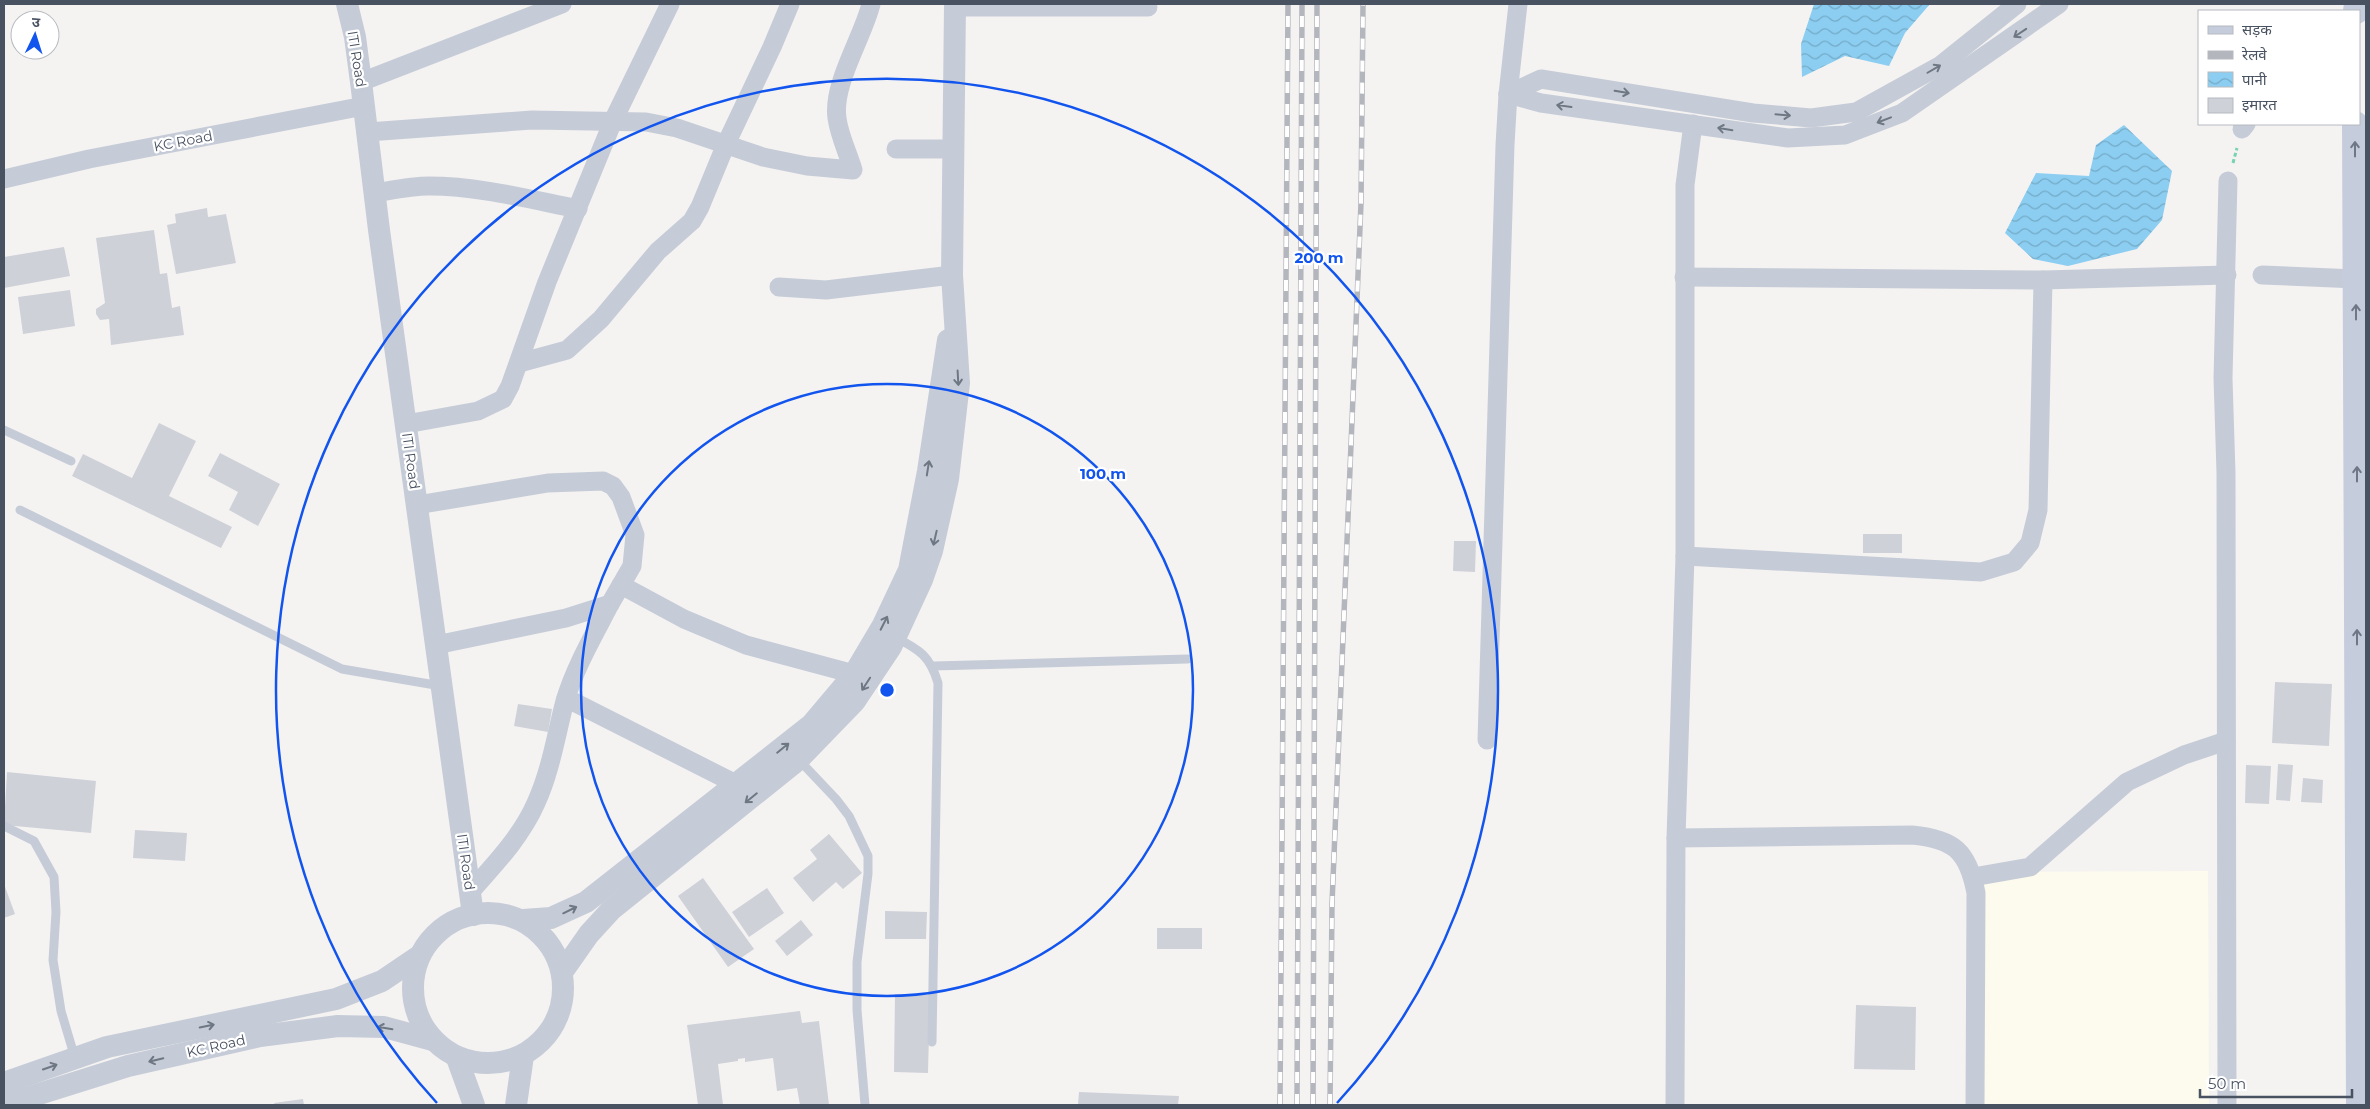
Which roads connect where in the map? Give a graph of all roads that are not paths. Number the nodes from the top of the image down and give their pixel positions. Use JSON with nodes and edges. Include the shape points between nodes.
{"nodes":[{"id":1,"x":562,"y":4,"type":"edge"},
{"id":2,"x":670,"y":4,"type":"edge"},
{"id":3,"x":790,"y":4,"type":"edge"},
{"id":4,"x":871,"y":4,"type":"edge"},
{"id":5,"x":1518,"y":4,"type":"edge"},
{"id":6,"x":2017,"y":4,"type":"edge"},
{"id":7,"x":2060,"y":4,"type":"edge"},
{"id":8,"x":346,"y":5,"type":"edge"},
{"id":9,"x":955,"y":6,"type":"edge"},
{"id":10,"x":1148,"y":7,"type":"dead end"},
{"id":11,"x":361,"y":82,"type":"junction"},
{"id":12,"x":1508,"y":94,"type":"junction"},
{"id":13,"x":364,"y":106,"type":"junction"},
{"id":14,"x":613,"y":121,"type":"junction"},
{"id":15,"x":1693,"y":124,"type":"junction"},
{"id":16,"x":2355,"y":125,"type":"edge"},
{"id":17,"x":368,"y":132,"type":"junction"},
{"id":18,"x":726,"y":144,"type":"junction"},
{"id":19,"x":896,"y":149,"type":"dead end"},
{"id":20,"x":954,"y":149,"type":"junction"},
{"id":21,"x":4,"y":179,"type":"edge"},
{"id":22,"x":2228,"y":181,"type":"road end"},
{"id":23,"x":375,"y":193,"type":"junction"},
{"id":24,"x":578,"y":209,"type":"junction"},
{"id":25,"x":952,"y":274,"type":"junction"},
{"id":26,"x":2227,"y":275,"type":"junction"},
{"id":27,"x":2262,"y":275,"type":"dead end"},
{"id":28,"x":1684,"y":277,"type":"junction"},
{"id":29,"x":2356,"y":279,"type":"junction"},
{"id":30,"x":2043,"y":280,"type":"junction"},
{"id":31,"x":779,"y":287,"type":"dead end"},
{"id":32,"x":953,"y":312,"type":"junction"},
{"id":33,"x":519,"y":363,"type":"junction"},
{"id":34,"x":406,"y":424,"type":"junction"},
{"id":35,"x":4,"y":430,"type":"edge"},
{"id":36,"x":71,"y":461,"type":"dead end"},
{"id":37,"x":417,"y":505,"type":"junction"},
{"id":38,"x":20,"y":510,"type":"dead end"},
{"id":39,"x":1685,"y":556,"type":"junction"},
{"id":40,"x":621,"y":586,"type":"junction"},
{"id":41,"x":610,"y":604,"type":"junction"},
{"id":42,"x":895,"y":637,"type":"junction"},
{"id":43,"x":436,"y":645,"type":"junction"},
{"id":44,"x":1188,"y":659,"type":"dead end"},
{"id":45,"x":934,"y":666,"type":"junction"},
{"id":46,"x":854,"y":674,"type":"junction"},
{"id":47,"x":442,"y":686,"type":"junction"},
{"id":48,"x":566,"y":698,"type":"junction"},
{"id":49,"x":1487,"y":740,"type":"dead end"},
{"id":50,"x":2226,"y":741,"type":"junction"},
{"id":51,"x":798,"y":760,"type":"junction"},
{"id":52,"x":738,"y":785,"type":"junction"},
{"id":53,"x":4,"y":826,"type":"edge"},
{"id":54,"x":1676,"y":838,"type":"junction"},
{"id":55,"x":1973,"y":876,"type":"junction"},
{"id":56,"x":470,"y":891,"type":"junction"},
{"id":57,"x":473,"y":914,"type":"junction"},
{"id":58,"x":523,"y":920,"type":"junction"},
{"id":59,"x":419,"y":956,"type":"junction"},
{"id":60,"x":563,"y":971,"type":"junction"},
{"id":61,"x":432,"y":1040,"type":"junction"},
{"id":62,"x":932,"y":1042,"type":"dead end"},
{"id":63,"x":523,"y":1056,"type":"junction"},
{"id":64,"x":75,"y":1058,"type":"junction"},
{"id":65,"x":457,"y":1058,"type":"junction"},
{"id":66,"x":4,"y":1083,"type":"edge"},
{"id":67,"x":4,"y":1105,"type":"edge"},
{"id":68,"x":474,"y":1105,"type":"edge"},
{"id":69,"x":516,"y":1105,"type":"edge"},
{"id":70,"x":865,"y":1105,"type":"edge"},
{"id":71,"x":1675,"y":1105,"type":"edge"},
{"id":72,"x":1975,"y":1105,"type":"edge"},
{"id":73,"x":2227,"y":1105,"type":"edge"},
{"id":74,"x":2360,"y":1105,"type":"edge"}],
"edges":[{"from":1,"to":11,"type":"street"},
{"from":2,"to":14,"type":"street"},
{"from":3,"to":18,"type":"street"},
{"from":4,"to":18,"type":"street","via":[[842,82],[838,102],[837,118],[853,170],[807,166],[764,157]]},
{"from":5,"to":12,"type":"street"},
{"from":12,"to":6,"type":"street","one_way":true,"via":[[1541,79],[1753,113],[1811,118],[1856,112],[1941,65]]},
{"from":7,"to":15,"type":"street","one_way":true,"via":[[1902,114],[1845,135],[1788,138]]},
{"from":8,"to":11,"type":"street","name":"ITI Road","via":[[355,36]]},
{"from":9,"to":10,"type":"street"},
{"from":9,"to":20,"type":"street"},
{"from":11,"to":13,"type":"street","name":"ITI Road"},
{"from":15,"to":12,"type":"street","one_way":true,"via":[[1541,103]]},
{"from":12,"to":49,"type":"street"},
{"from":13,"to":17,"type":"street","name":"ITI Road"},
{"from":13,"to":21,"type":"street","name":"KC Road","via":[[89,159]]},
{"from":14,"to":17,"type":"street","via":[[532,120]]},
{"from":14,"to":18,"type":"street","via":[[646,122],[677,128]]},
{"from":14,"to":24,"type":"street"},
{"from":15,"to":28,"type":"street","via":[[1685,185]]},
{"from":29,"to":16,"type":"main road","one_way":true},
{"from":17,"to":23,"type":"street","name":"ITI Road"},
{"from":18,"to":33,"type":"street","via":[[692,221],[658,251],[600,319],[567,350]]},
{"from":19,"to":20,"type":"street"},
{"from":20,"to":25,"type":"street"},
{"from":22,"to":26,"type":"street"},
{"from":23,"to":24,"type":"street","via":[[427,186],[456,187]]},
{"from":23,"to":34,"type":"street","name":"ITI Road"},
{"from":24,"to":33,"type":"street","via":[[547,282]]},
{"from":25,"to":31,"type":"street","via":[[826,290]]},
{"from":25,"to":32,"type":"street"},
{"from":26,"to":30,"type":"street"},
{"from":26,"to":50,"type":"street","via":[[2223,378]]},
{"from":27,"to":29,"type":"street"},
{"from":28,"to":30,"type":"street"},
{"from":28,"to":39,"type":"street"},
{"from":74,"to":29,"type":"main road","one_way":true},
{"from":30,"to":39,"type":"street","via":[[2038,510],[2030,543],[2014,562],[1981,572]]},
{"from":32,"to":42,"type":"street","one_way":true,"via":[[959,383],[948,479],[927,566]]},
{"from":46,"to":32,"type":"street","one_way":true,"via":[[883,625],[909,570]]},
{"from":33,"to":34,"type":"street","via":[[503,399],[494,404],[478,411]]},
{"from":34,"to":37,"type":"street","name":"ITI Road"},
{"from":35,"to":36,"type":"lane"},
{"from":37,"to":40,"type":"street","via":[[548,483],[603,481],[612,486],[620,497],[635,536],[632,566]]},
{"from":37,"to":43,"type":"street","name":"ITI Road"},
{"from":38,"to":47,"type":"lane","via":[[342,669]]},
{"from":39,"to":54,"type":"street"},
{"from":40,"to":41,"type":"street"},
{"from":40,"to":46,"type":"street","via":[[684,619],[746,645]]},
{"from":41,"to":43,"type":"street","via":[[566,618]]},
{"from":41,"to":48,"type":"street"},
{"from":42,"to":45,"type":"lane","via":[[917,648]]},
{"from":42,"to":51,"type":"street","one_way":true,"via":[[855,701]]},
{"from":43,"to":47,"type":"street","name":"ITI Road"},
{"from":44,"to":45,"type":"lane"},
{"from":45,"to":62,"type":"lane","via":[[938,683]]},
{"from":52,"to":46,"type":"street","one_way":true,"via":[[811,725]]},
{"from":47,"to":56,"type":"street","name":"ITI Road"},
{"from":48,"to":52,"type":"street"},
{"from":48,"to":56,"type":"street","via":[[536,804],[512,844]]},
{"from":50,"to":55,"type":"street","via":[[2184,755],[2127,782],[2030,867]]},
{"from":50,"to":73,"type":"street"},
{"from":51,"to":60,"type":"street","one_way":true,"via":[[610,910]]},
{"from":51,"to":70,"type":"lane","via":[[836,799],[868,856],[857,962],[857,1010]]},
{"from":58,"to":52,"type":"street","one_way":true,"via":[[551,918],[586,902]]},
{"from":53,"to":64,"type":"lane","via":[[34,842],[54,877],[53,960],[61,1011]]},
{"from":54,"to":55,"type":"street","via":[[1912,835],[1936,838],[1958,850]]},
{"from":54,"to":71,"type":"street"},
{"from":55,"to":72,"type":"street","via":[[1976,893]]},
{"from":56,"to":57,"type":"street","name":"ITI Road"},
{"from":57,"to":58,"type":"street","via":[[483,912]]},
{"from":57,"to":59,"type":"street","via":[[459,918],[429,940]]},
{"from":58,"to":60,"type":"street","via":[[536,928],[554,949]]},
{"from":59,"to":61,"type":"street","via":[[412,978],[416,1012]]},
{"from":64,"to":59,"type":"street","one_way":true,"via":[[107,1047],[336,999],[382,980]]},
{"from":60,"to":63,"type":"street","via":[[564,1000],[547,1037]]},
{"from":61,"to":65,"type":"street"},
{"from":61,"to":67,"type":"street","name":"KC Road","one_way":true,"via":[[384,1027],[356,1026],[260,1036],[128,1066]]},
{"from":63,"to":65,"type":"street","via":[[490,1064]]},
{"from":63,"to":69,"type":"street"},
{"from":66,"to":64,"type":"street","one_way":true},
{"from":65,"to":68,"type":"street"}]}
